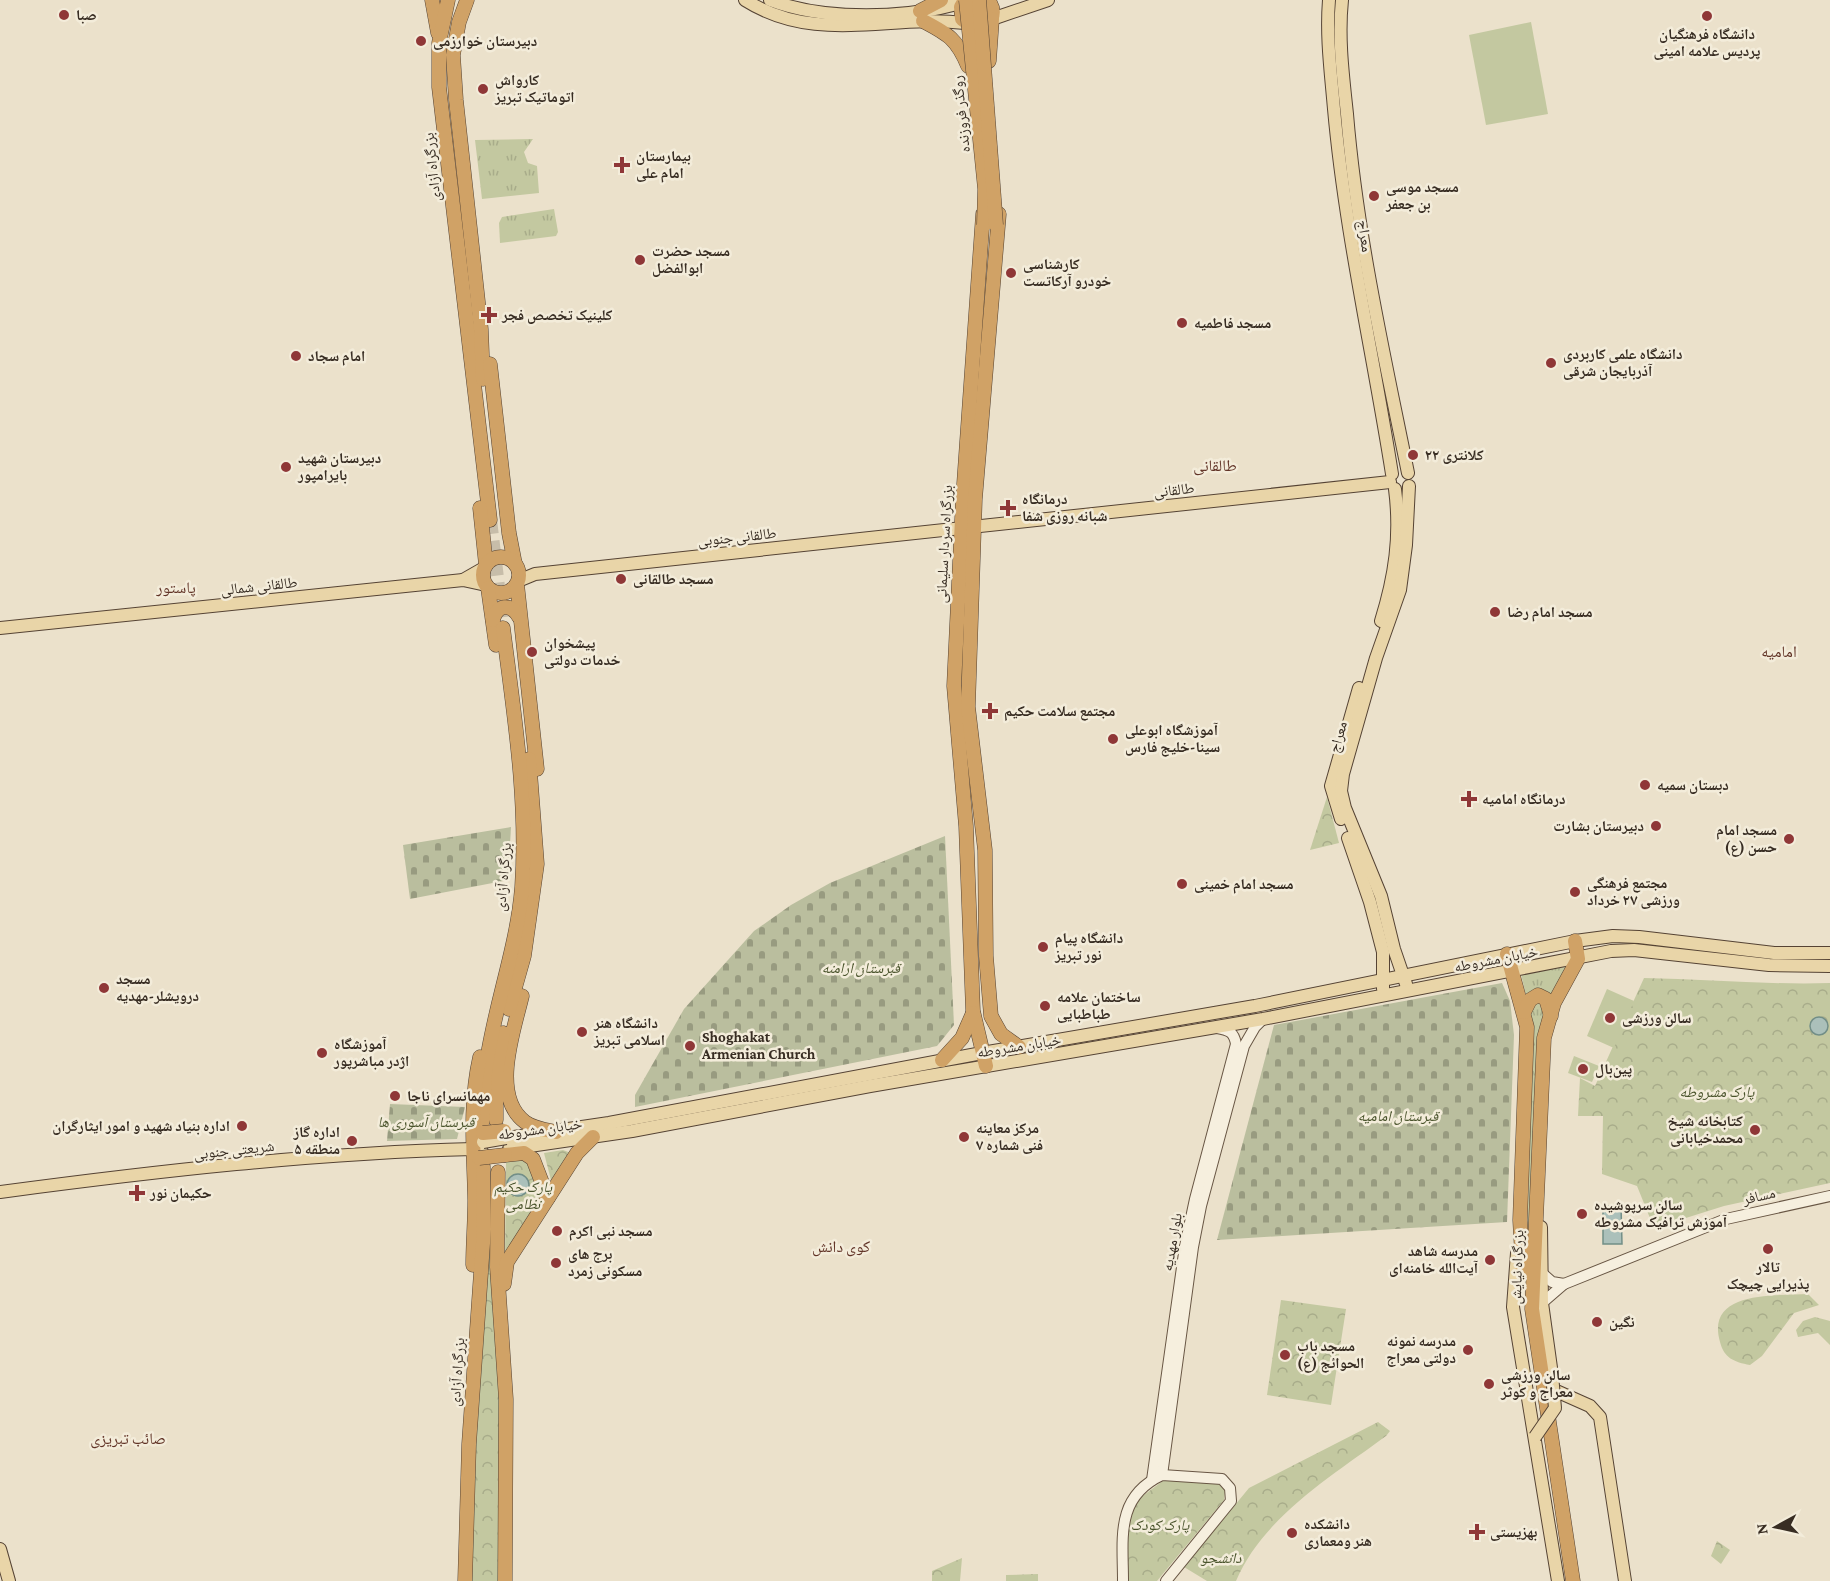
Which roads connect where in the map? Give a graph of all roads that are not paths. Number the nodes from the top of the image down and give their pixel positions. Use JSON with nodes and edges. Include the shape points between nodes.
{"nodes":[{"id":1,"x":432,"y":0,"type":"edge"},
{"id":2,"x":449,"y":0,"type":"edge"},
{"id":3,"x":465,"y":0,"type":"edge"},
{"id":4,"x":744,"y":0,"type":"edge"},
{"id":5,"x":770,"y":0,"type":"edge"},
{"id":6,"x":941,"y":0,"type":"edge"},
{"id":7,"x":979,"y":0,"type":"edge"},
{"id":8,"x":988,"y":0,"type":"edge"},
{"id":9,"x":1048,"y":0,"type":"edge"},
{"id":10,"x":1329,"y":0,"type":"edge"},
{"id":11,"x":1342,"y":0,"type":"edge"},
{"id":12,"x":964,"y":1,"type":"edge"},
{"id":13,"x":1021,"y":4,"type":"edge"},
{"id":14,"x":922,"y":16,"type":"junction"},
{"id":15,"x":992,"y":19,"type":"junction"},
{"id":16,"x":965,"y":23,"type":"junction"},
{"id":17,"x":439,"y":43,"type":"junction"},
{"id":18,"x":968,"y":66,"type":"junction"},
{"id":19,"x":990,"y":225,"type":"junction"},
{"id":20,"x":481,"y":329,"type":"junction"},
{"id":21,"x":466,"y":330,"type":"junction"},
{"id":22,"x":1408,"y":473,"type":"junction"},
{"id":23,"x":1393,"y":482,"type":"junction"},
{"id":24,"x":1409,"y":486,"type":"junction"},
{"id":25,"x":968,"y":527,"type":"junction"},
{"id":26,"x":509,"y":533,"type":"junction"},
{"id":27,"x":483,"y":536,"type":"junction"},
{"id":28,"x":966,"y":560,"type":"junction"},
{"id":29,"x":515,"y":564,"type":"junction"},
{"id":30,"x":485,"y":566,"type":"junction"},
{"id":31,"x":463,"y":580,"type":"junction"},
{"id":32,"x":517,"y":583,"type":"junction"},
{"id":33,"x":487,"y":587,"type":"junction"},
{"id":34,"x":507,"y":623,"type":"junction"},
{"id":35,"x":0,"y":628,"type":"edge"},
{"id":36,"x":528,"y":809,"type":"junction"},
{"id":37,"x":1575,"y":941,"type":"junction"},
{"id":38,"x":1388,"y":951,"type":"junction"},
{"id":39,"x":1830,"y":953,"type":"edge"},
{"id":40,"x":1507,"y":954,"type":"junction"},
{"id":41,"x":524,"y":956,"type":"junction"},
{"id":42,"x":1578,"y":959,"type":"junction"},
{"id":43,"x":1830,"y":966,"type":"edge"},
{"id":44,"x":1514,"y":971,"type":"junction"},
{"id":45,"x":1404,"y":976,"type":"junction"},
{"id":46,"x":1381,"y":981,"type":"junction"},
{"id":47,"x":987,"y":984,"type":"junction"},
{"id":48,"x":972,"y":988,"type":"junction"},
{"id":49,"x":1408,"y":991,"type":"junction"},
{"id":50,"x":1329,"y":992,"type":"junction"},
{"id":51,"x":1385,"y":995,"type":"junction"},
{"id":52,"x":1332,"y":1006,"type":"junction"},
{"id":53,"x":973,"y":1011,"type":"junction"},
{"id":54,"x":1524,"y":1012,"type":"junction"},
{"id":55,"x":1551,"y":1016,"type":"junction"},
{"id":56,"x":1263,"y":1019,"type":"junction"},
{"id":57,"x":1214,"y":1027,"type":"junction"},
{"id":58,"x":1019,"y":1047,"type":"junction"},
{"id":59,"x":961,"y":1057,"type":"junction"},
{"id":60,"x":942,"y":1060,"type":"junction"},
{"id":61,"x":984,"y":1060,"type":"junction"},
{"id":62,"x":963,"y":1070,"type":"junction"},
{"id":63,"x":510,"y":1095,"type":"junction"},
{"id":64,"x":556,"y":1132,"type":"junction"},
{"id":65,"x":593,"y":1137,"type":"junction"},
{"id":66,"x":488,"y":1143,"type":"junction"},
{"id":67,"x":498,"y":1172,"type":"dead end"},
{"id":68,"x":0,"y":1192,"type":"edge"},
{"id":69,"x":1830,"y":1196,"type":"edge"},
{"id":70,"x":548,"y":1198,"type":"junction"},
{"id":71,"x":1537,"y":1209,"type":"junction"},
{"id":72,"x":1520,"y":1220,"type":"junction"},
{"id":73,"x":1189,"y":1246,"type":"junction"},
{"id":74,"x":1543,"y":1274,"type":"junction"},
{"id":75,"x":1564,"y":1284,"type":"junction"},
{"id":76,"x":1542,"y":1303,"type":"junction"},
{"id":77,"x":500,"y":1310,"type":"junction"},
{"id":78,"x":1554,"y":1390,"type":"junction"},
{"id":79,"x":1535,"y":1437,"type":"junction"},
{"id":80,"x":1157,"y":1478,"type":"junction"},
{"id":81,"x":0,"y":1549,"type":"edge"},
{"id":82,"x":9,"y":1581,"type":"edge"},
{"id":83,"x":465,"y":1581,"type":"edge"},
{"id":84,"x":505,"y":1581,"type":"edge"},
{"id":85,"x":1123,"y":1581,"type":"edge"},
{"id":86,"x":1166,"y":1581,"type":"edge"},
{"id":87,"x":1558,"y":1581,"type":"edge"},
{"id":88,"x":1566,"y":1581,"type":"edge"},
{"id":89,"x":1573,"y":1581,"type":"edge"},
{"id":90,"x":1626,"y":1581,"type":"edge"}],
"edges":[{"from":1,"to":17,"type":"highway"},
{"from":2,"to":17,"type":"highway","name":"بزرگراه آزادی"},
{"from":3,"to":20,"type":"highway","name":"بزرگراه آزادی","via":[[453,55]]},
{"from":4,"to":14,"type":"main road","via":[[789,19],[821,26]]},
{"from":5,"to":14,"type":"main road","via":[[821,14]]},
{"from":6,"to":14,"type":"highway"},
{"from":7,"to":19,"type":"highway","name":"روگذر فروزنده","bridge":true},
{"from":8,"to":15,"type":"highway","name":"بزرگراه سردار سلیمانی","via":[[993,8]]},
{"from":9,"to":13,"type":"main road"},
{"from":10,"to":23,"type":"main road","name":"معراج","via":[[1327,28],[1337,145],[1355,272],[1374,359]]},
{"from":11,"to":22,"type":"main road","name":"معراج","via":[[1339,26],[1349,144]]},
{"from":12,"to":14,"type":"main road"},
{"from":12,"to":16,"type":"highway","name":"بزرگراه سردار سلیمانی","via":[[960,13]]},
{"from":12,"to":19,"type":"highway","name":"روگذر فروزنده","bridge":true},
{"from":13,"to":15,"type":"main road"},
{"from":14,"to":16,"type":"main road"},
{"from":14,"to":18,"type":"highway","via":[[960,46]]},
{"from":15,"to":16,"type":"highway","via":[[980,28]]},
{"from":15,"to":19,"type":"highway","name":"بزرگراه سردار سلیمانی","via":[[988,49],[999,214]]},
{"from":16,"to":18,"type":"highway","name":"بزرگراه سردار سلیمانی"},
{"from":17,"to":21,"type":"highway","name":"بزرگراه آزادی","via":[[439,87]]},
{"from":18,"to":19,"type":"highway","name":"بزرگراه سردار سلیمانی"},
{"from":19,"to":25,"type":"highway","name":"بزرگراه سردار سلیمانی"},
{"from":20,"to":21,"type":"highway","name":"بزرگراه آزادی","via":[[494,519]]},
{"from":20,"to":26,"type":"highway","name":"بزرگراه آزادی","via":[[490,366]]},
{"from":21,"to":27,"type":"highway","name":"بزرگراه آزادی","via":[[465,367]]},
{"from":22,"to":23,"type":"main road","via":[[1402,470]]},
{"from":22,"to":24,"type":"main road","name":"معراج"},
{"from":23,"to":24,"type":"main road","via":[[1404,490]]},
{"from":23,"to":25,"type":"main road","name":"طالقانی"},
{"from":23,"to":38,"type":"main road","name":"معراج","via":[[1398,531],[1391,588],[1331,786]]},
{"from":24,"to":38,"type":"main road","name":"معراج","via":[[1400,590],[1376,658],[1341,791],[1381,896]]},
{"from":25,"to":28,"type":"highway","name":"بزرگراه سردار سلیمانی"},
{"from":25,"to":32,"type":"main road","name":"طالقانی جنوبی","via":[[535,574]]},
{"from":26,"to":27,"type":"highway","via":[[494,544]]},
{"from":26,"to":29,"type":"highway","name":"بزرگراه آزادی"},
{"from":27,"to":30,"type":"highway","name":"بزرگراه آزادی"},
{"from":28,"to":47,"type":"highway","name":"بزرگراه سردار سلیمانی","via":[[968,707],[985,850]]},
{"from":28,"to":48,"type":"highway","name":"بزرگراه سردار سلیمانی","via":[[954,686],[966,826]]},
{"from":29,"to":30,"type":"highway","via":[[499,557]]},
{"from":29,"to":32,"type":"highway"},
{"from":30,"to":31,"type":"main road"},
{"from":30,"to":33,"type":"highway"},
{"from":31,"to":33,"type":"main road","name":"طالقانی شمالی"},
{"from":31,"to":35,"type":"main road","name":"طالقانی شمالی"},
{"from":32,"to":33,"type":"highway","via":[[501,594]]},
{"from":32,"to":34,"type":"highway","name":"بزرگراه آزادی"},
{"from":33,"to":34,"type":"highway","name":"بزرگراه آزادی"},
{"from":34,"to":36,"type":"highway","name":"بزرگراه آزادی","via":[[513,769]]},
{"from":34,"to":36,"type":"highway","name":"بزرگراه آزادی","via":[[538,766]]},
{"from":36,"to":41,"type":"highway","name":"بزرگراه آزادی","via":[[537,864]]},
{"from":36,"to":66,"type":"highway","name":"بزرگراه آزادی","via":[[522,889],[486,1073]]},
{"from":37,"to":39,"type":"main road","name":"خیابان مشروطه","via":[[1639,937],[1774,953]]},
{"from":37,"to":40,"type":"main road","name":"خیابان مشروطه"},
{"from":37,"to":42,"type":"highway"},
{"from":38,"to":45,"type":"main road","name":"معراج"},
{"from":38,"to":46,"type":"main road","name":"معراج"},
{"from":40,"to":44,"type":"highway","name":"بزرگراه نیایش"},
{"from":40,"to":45,"type":"main road","name":"خیابان مشروطه"},
{"from":41,"to":63,"type":"highway","via":[[524,989],[507,1062]]},
{"from":41,"to":66,"type":"highway","name":"بزرگراه آزادی","via":[[498,1060]]},
{"from":42,"to":43,"type":"main road","name":"خیابان مشروطه","via":[[1634,950],[1769,965]]},
{"from":42,"to":44,"type":"main road","name":"خیابان مشروطه"},
{"from":42,"to":55,"type":"highway","name":"بزرگراه نیایش"},
{"from":44,"to":49,"type":"main road","name":"خیابان مشروطه"},
{"from":44,"to":54,"type":"highway","name":"بزرگراه نیایش"},
{"from":45,"to":46,"type":"main road","name":"خیابان مشروطه"},
{"from":45,"to":49,"type":"main road","name":"معراج"},
{"from":46,"to":50,"type":"main road","name":"خیابان مشروطه"},
{"from":46,"to":51,"type":"main road","name":"معراج"},
{"from":47,"to":48,"type":"highway","via":[[979,992]]},
{"from":47,"to":58,"type":"highway","via":[[993,1021],[1001,1034]]},
{"from":48,"to":53,"type":"highway","name":"بزرگراه سردار سلیمانی"},
{"from":49,"to":51,"type":"main road","name":"خیابان مشروطه"},
{"from":50,"to":52,"type":"main road"},
{"from":50,"to":58,"type":"main road","name":"خیابان مشروطه"},
{"from":51,"to":52,"type":"main road","name":"خیابان مشروطه"},
{"from":52,"to":56,"type":"main road","name":"خیابان مشروطه"},
{"from":53,"to":60,"type":"highway","via":[[962,1038]]},
{"from":53,"to":61,"type":"highway","name":"بزرگراه سردار سلیمانی"},
{"from":54,"to":55,"type":"highway","via":[[1538,995],[1546,999]]},
{"from":54,"to":72,"type":"highway","name":"بزرگراه نیایش","via":[[1527,1042]]},
{"from":55,"to":71,"type":"highway","name":"بزرگراه نیایش","via":[[1544,1038]]},
{"from":56,"to":57,"type":"main road","name":"خیابان مشروطه"},
{"from":56,"to":73,"type":"main road","name":"بلوار مهدیه","via":[[1244,1046]]},
{"from":57,"to":61,"type":"main road","name":"خیابان مشروطه"},
{"from":57,"to":73,"type":"main road","name":"بلوار مهدیه","via":[[1229,1030],[1236,1044],[1195,1199]]},
{"from":58,"to":61,"type":"main road","name":"خیابان مشروطه"},
{"from":59,"to":60,"type":"main road","name":"خیابان مشروطه"},
{"from":59,"to":61,"type":"main road","name":"خیابان مشروطه"},
{"from":59,"to":62,"type":"main road","via":[[967,1063]]},
{"from":60,"to":64,"type":"main road","name":"خیابان مشروطه"},
{"from":61,"to":62,"type":"main road","name":"خیابان مشروطه"},
{"from":62,"to":65,"type":"main road","name":"خیابان مشروطه"},
{"from":63,"to":64,"type":"highway","via":[[524,1121]]},
{"from":63,"to":66,"type":"highway","via":[[510,1125]]},
{"from":64,"to":66,"type":"main road","name":"خیابان مشروطه"},
{"from":65,"to":66,"type":"main road","name":"خیابان مشروطه"},
{"from":65,"to":70,"type":"highway","via":[[577,1153]]},
{"from":66,"to":68,"type":"main road","name":"شریعتی جنوبی","via":[[337,1154]]},
{"from":66,"to":70,"type":"highway","via":[[533,1159]]},
{"from":66,"to":83,"type":"highway","name":"بزرگراه آزادی"},
{"from":67,"to":77,"type":"highway"},
{"from":69,"to":75,"type":"main road","name":"مسافر","via":[[1726,1219]]},
{"from":70,"to":77,"type":"highway","via":[[507,1262]]},
{"from":71,"to":74,"type":"main road"},
{"from":71,"to":89,"type":"highway","name":"بزرگراه نیایش","via":[[1532,1309]]},
{"from":72,"to":79,"type":"main road","name":"بزرگراه نیایش","via":[[1513,1308]]},
{"from":72,"to":88,"type":"highway","name":"بزرگراه نیایش","via":[[1523,1309]]},
{"from":73,"to":80,"type":"main road","name":"بلوار مهدیه"},
{"from":74,"to":75,"type":"main road","via":[[1552,1282]]},
{"from":74,"to":76,"type":"main road"},
{"from":75,"to":76,"type":"main road","name":"مسافر"},
{"from":76,"to":78,"type":"main road","bridge":true},
{"from":77,"to":84,"type":"highway","via":[[506,1399]]},
{"from":78,"to":79,"type":"main road","bridge":true,"via":[[1555,1408]]},
{"from":78,"to":90,"type":"main road","via":[[1590,1406],[1600,1417]]},
{"from":79,"to":87,"type":"main road","name":"بزرگراه نیایش"},
{"from":80,"to":85,"type":"main road","via":[[1135,1496],[1126,1510]]},
{"from":80,"to":86,"type":"main road","via":[[1222,1479],[1231,1494],[1231,1501]]},
{"from":81,"to":82,"type":"main road"}]}
